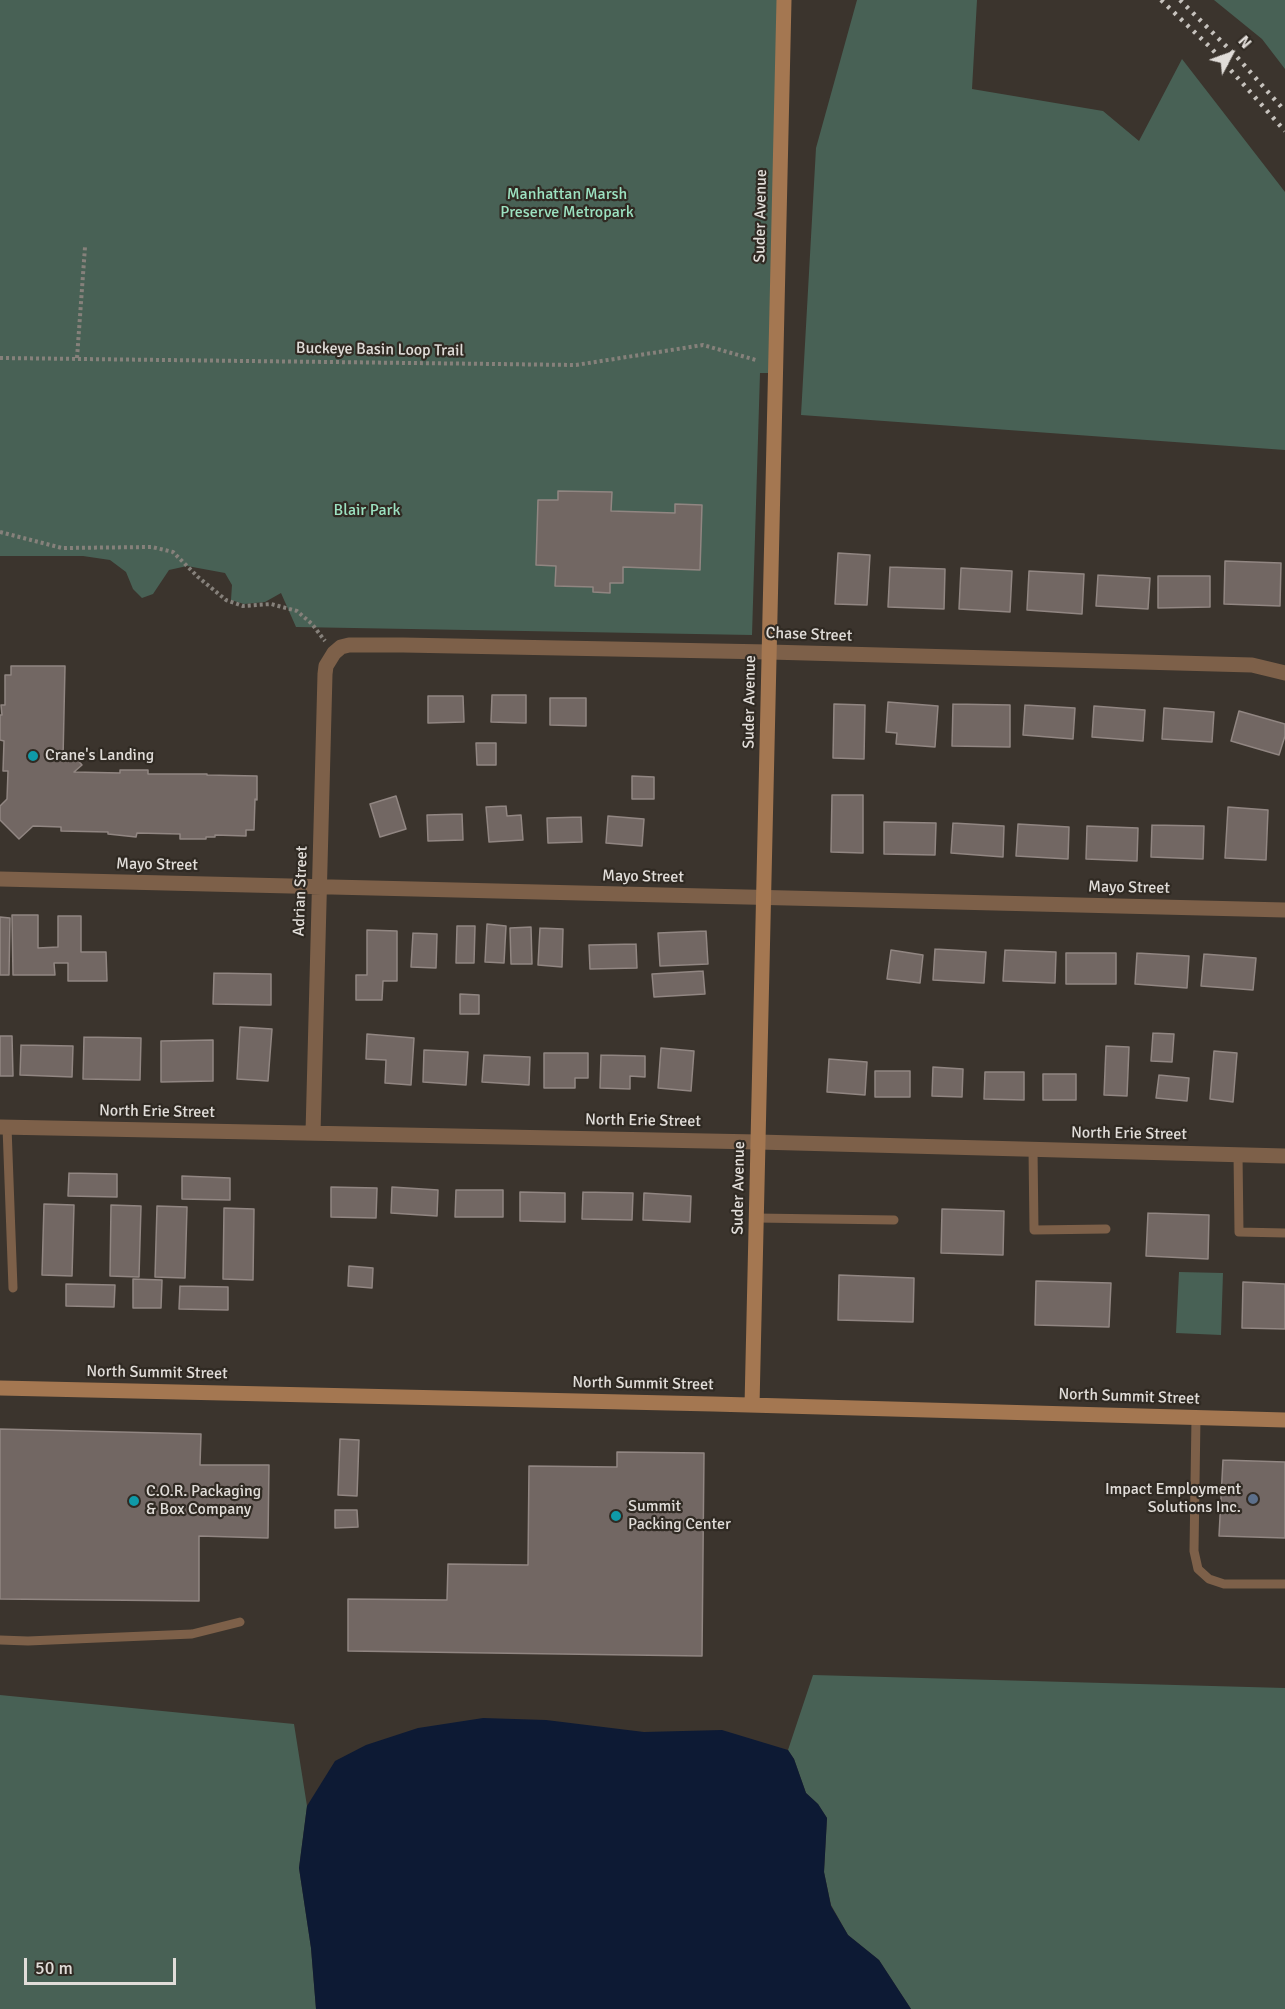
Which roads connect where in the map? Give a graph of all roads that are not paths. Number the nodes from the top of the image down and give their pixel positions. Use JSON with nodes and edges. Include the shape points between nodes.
{"nodes":[{"id":1,"x":784,"y":0,"type":"edge"},
{"id":2,"x":769,"y":652,"type":"junction"},
{"id":3,"x":333,"y":653,"type":"joint"},
{"id":4,"x":1285,"y":673,"type":"edge"},
{"id":5,"x":0,"y":879,"type":"edge"},
{"id":6,"x":319,"y":887,"type":"junction"},
{"id":7,"x":764,"y":898,"type":"junction"},
{"id":8,"x":1285,"y":910,"type":"edge"},
{"id":9,"x":3,"y":1127,"type":"edge"},
{"id":10,"x":313,"y":1132,"type":"junction"},
{"id":11,"x":758,"y":1142,"type":"junction"},
{"id":12,"x":1033,"y":1149,"type":"junction"},
{"id":13,"x":1238,"y":1154,"type":"junction"},
{"id":14,"x":1285,"y":1156,"type":"edge"},
{"id":15,"x":756,"y":1218,"type":"junction"},
{"id":16,"x":894,"y":1220,"type":"dead end"},
{"id":17,"x":1106,"y":1229,"type":"dead end"},
{"id":18,"x":1285,"y":1233,"type":"edge"},
{"id":19,"x":13,"y":1288,"type":"dead end"},
{"id":20,"x":0,"y":1388,"type":"edge"},
{"id":21,"x":752,"y":1405,"type":"junction"},
{"id":22,"x":1196,"y":1417,"type":"junction"},
{"id":23,"x":1285,"y":1420,"type":"edge"},
{"id":24,"x":1285,"y":1584,"type":"edge"},
{"id":25,"x":240,"y":1622,"type":"dead end"},
{"id":26,"x":0,"y":1640,"type":"edge"}],
"edges":[{"from":1,"to":2,"type":"street","name":"Suder Avenue"},
{"from":2,"to":3,"type":"street","name":"Chase Street","via":[[349,645]]},
{"from":2,"to":4,"type":"street","name":"Chase Street","via":[[1252,665]]},
{"from":2,"to":7,"type":"street","name":"Suder Avenue"},
{"from":3,"to":6,"type":"street","name":"Adrian Street","via":[[325,674]]},
{"from":5,"to":6,"type":"street","name":"Mayo Street"},
{"from":6,"to":7,"type":"street","name":"Mayo Street"},
{"from":6,"to":10,"type":"street","name":"Adrian Street"},
{"from":7,"to":8,"type":"street","name":"Mayo Street"},
{"from":7,"to":11,"type":"street","name":"Suder Avenue"},
{"from":9,"to":10,"type":"street","name":"North Erie Street"},
{"from":9,"to":19,"type":"lane"},
{"from":10,"to":11,"type":"street","name":"North Erie Street"},
{"from":11,"to":12,"type":"street","name":"North Erie Street"},
{"from":11,"to":15,"type":"street","name":"Suder Avenue"},
{"from":12,"to":13,"type":"street","name":"North Erie Street"},
{"from":12,"to":17,"type":"lane","via":[[1034,1230]]},
{"from":13,"to":14,"type":"street","name":"North Erie Street"},
{"from":13,"to":18,"type":"lane","via":[[1239,1232]]},
{"from":15,"to":16,"type":"lane"},
{"from":15,"to":21,"type":"street","name":"Suder Avenue"},
{"from":20,"to":21,"type":"street","name":"North Summit Street"},
{"from":21,"to":22,"type":"street","name":"North Summit Street"},
{"from":22,"to":23,"type":"street","name":"North Summit Street"},
{"from":22,"to":24,"type":"lane","via":[[1194,1551],[1198,1569],[1209,1580],[1224,1584]]},
{"from":25,"to":26,"type":"lane","via":[[192,1634]]}]}
